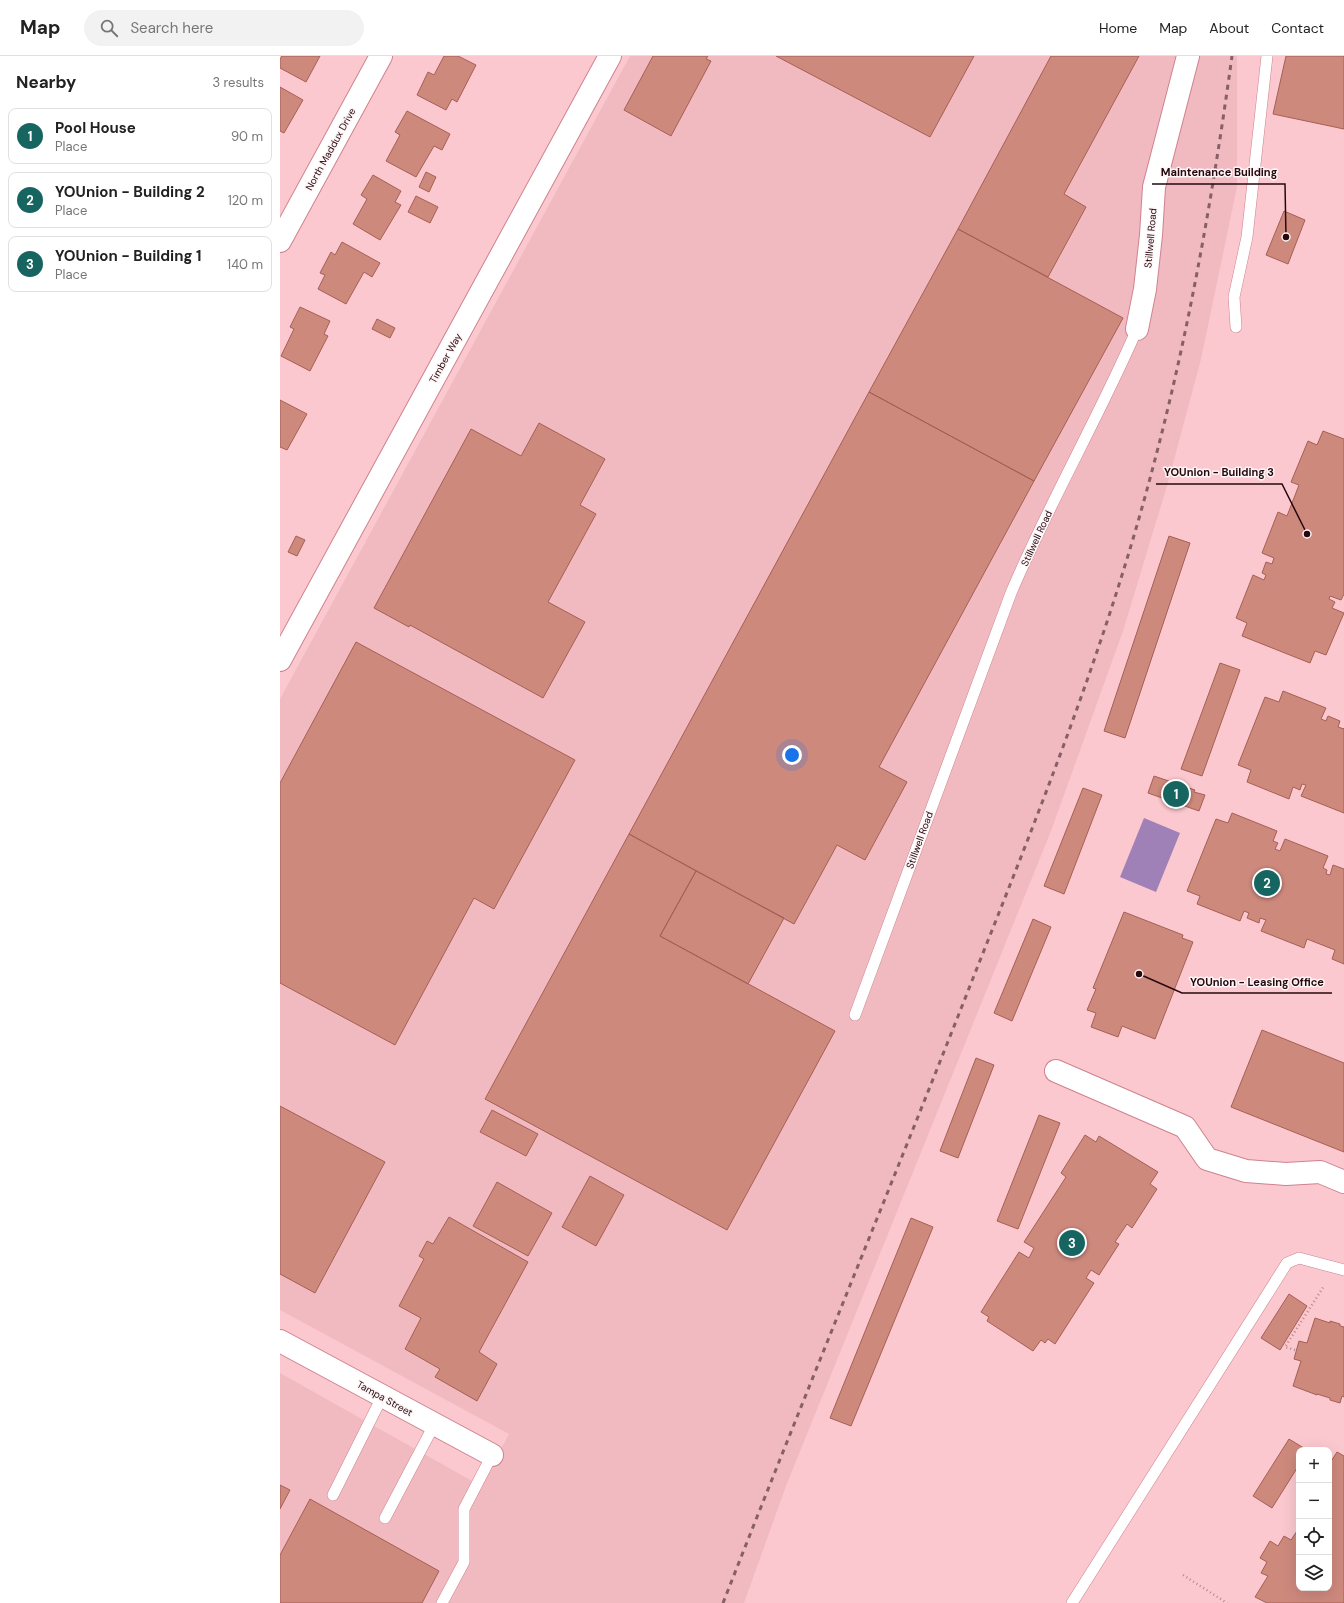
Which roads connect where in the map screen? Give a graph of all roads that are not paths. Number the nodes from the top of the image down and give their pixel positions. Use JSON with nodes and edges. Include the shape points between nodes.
{"nodes":[{"id":1,"x":381,"y":56,"type":"edge"},
{"id":2,"x":610,"y":56,"type":"edge"},
{"id":3,"x":1188,"y":56,"type":"edge"},
{"id":4,"x":1266,"y":56,"type":"edge"},
{"id":5,"x":280,"y":241,"type":"edge"},
{"id":6,"x":1236,"y":327,"type":"dead end"},
{"id":7,"x":1136,"y":329,"type":"joint"},
{"id":8,"x":280,"y":660,"type":"edge"},
{"id":9,"x":855,"y":1015,"type":"dead end"},
{"id":10,"x":1056,"y":1071,"type":"dead end"},
{"id":11,"x":1344,"y":1182,"type":"edge"},
{"id":12,"x":1339,"y":1269,"type":"edge"},
{"id":13,"x":280,"y":1340,"type":"edge"},
{"id":14,"x":382,"y":1397,"type":"junction"},
{"id":15,"x":434,"y":1425,"type":"junction"},
{"id":16,"x":492,"y":1455,"type":"joint"},
{"id":17,"x":333,"y":1495,"type":"dead end"},
{"id":18,"x":385,"y":1518,"type":"dead end"},
{"id":19,"x":442,"y":1603,"type":"edge"},
{"id":20,"x":1072,"y":1603,"type":"edge"}],
"edges":[{"from":1,"to":5,"type":"street","name":"North Maddux Drive"},
{"from":2,"to":8,"type":"street","name":"Timber Way"},
{"from":3,"to":7,"type":"street","name":"Stillwell Road","via":[[1154,187],[1151,235]]},
{"from":4,"to":6,"type":"lane","via":[[1247,237],[1234,297]]},
{"from":7,"to":9,"type":"lane","name":"Stillwell Road","via":[[1115,380],[1032,542],[1010,593]]},
{"from":10,"to":11,"type":"street","via":[[1185,1127],[1207,1159],[1246,1171],[1286,1174],[1320,1172]]},
{"from":12,"to":20,"type":"lane","via":[[1299,1258],[1287,1263]]},
{"from":13,"to":14,"type":"street","name":"Tampa Street"},
{"from":14,"to":15,"type":"street","name":"Tampa Street"},
{"from":14,"to":17,"type":"lane"},
{"from":15,"to":16,"type":"street","name":"Tampa Street"},
{"from":15,"to":18,"type":"lane"},
{"from":16,"to":19,"type":"lane","via":[[464,1509],[464,1562]]}]}
